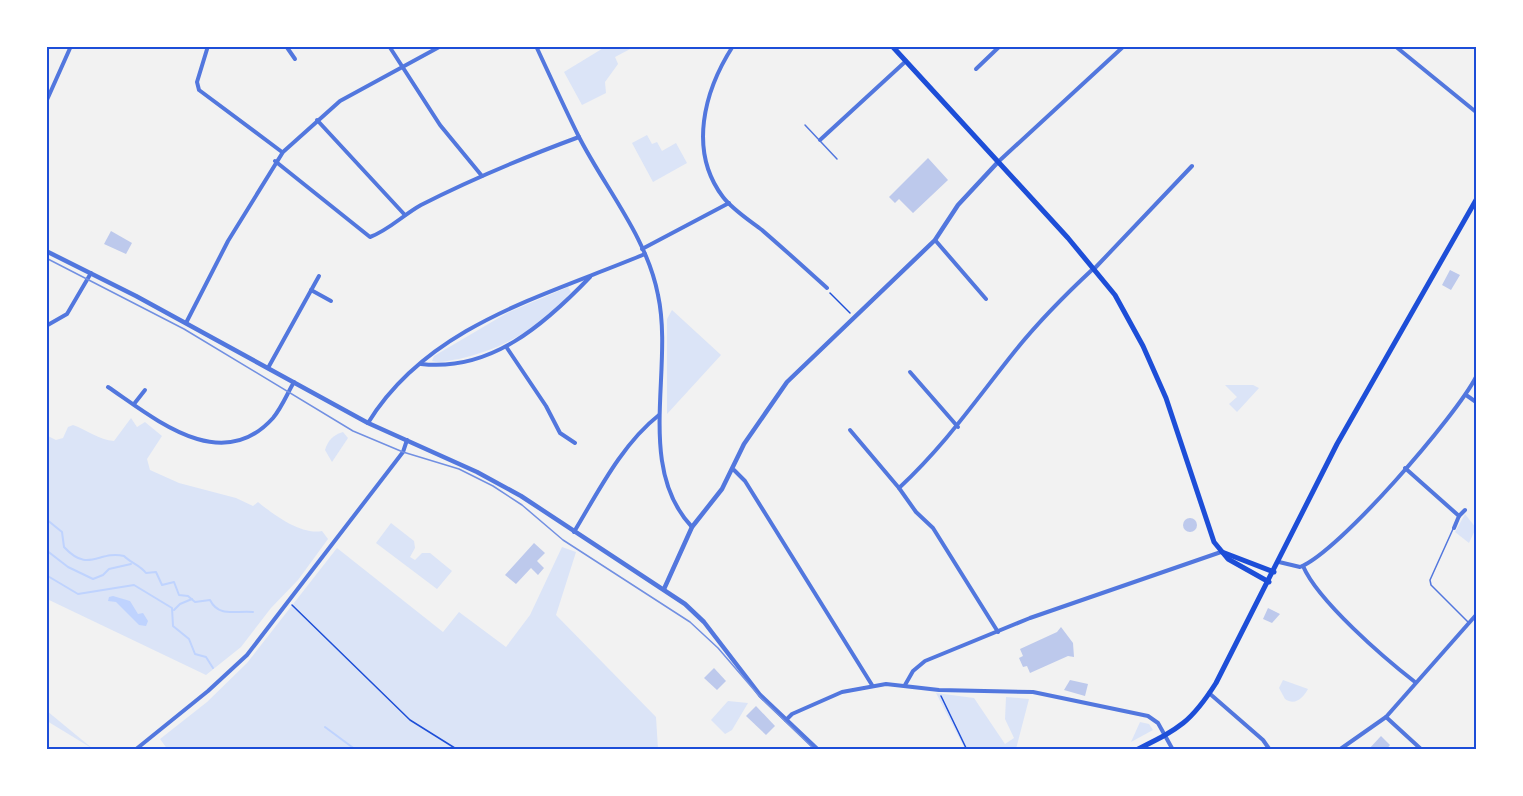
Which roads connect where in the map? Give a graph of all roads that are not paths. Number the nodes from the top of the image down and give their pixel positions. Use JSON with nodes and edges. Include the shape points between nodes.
{"nodes":[{"id":1,"x":71,"y":46,"type":"edge"},
{"id":2,"x":208,"y":46,"type":"edge"},
{"id":3,"x":286,"y":46,"type":"edge"},
{"id":4,"x":389,"y":46,"type":"edge"},
{"id":5,"x":441,"y":46,"type":"edge"},
{"id":6,"x":536,"y":46,"type":"edge"},
{"id":7,"x":733,"y":46,"type":"edge"},
{"id":8,"x":1000,"y":46,"type":"edge"},
{"id":9,"x":1124,"y":46,"type":"edge"},
{"id":10,"x":1395,"y":46,"type":"edge"},
{"id":11,"x":895,"y":48,"type":"edge"},
{"id":12,"x":295,"y":59,"type":"dead end"},
{"id":13,"x":906,"y":61,"type":"junction"},
{"id":14,"x":401,"y":68,"type":"junction"},
{"id":15,"x":976,"y":69,"type":"dead end"},
{"id":16,"x":46,"y":102,"type":"edge"},
{"id":17,"x":1476,"y":112,"type":"edge"},
{"id":18,"x":317,"y":120,"type":"junction"},
{"id":19,"x":805,"y":125,"type":"dead end"},
{"id":20,"x":579,"y":136,"type":"junction"},
{"id":21,"x":819,"y":140,"type":"junction"},
{"id":22,"x":282,"y":152,"type":"junction"},
{"id":23,"x":837,"y":159,"type":"dead end"},
{"id":24,"x":274,"y":161,"type":"junction"},
{"id":25,"x":998,"y":162,"type":"junction"},
{"id":26,"x":1192,"y":166,"type":"dead end"},
{"id":27,"x":482,"y":176,"type":"junction"},
{"id":28,"x":1476,"y":200,"type":"edge"},
{"id":29,"x":729,"y":203,"type":"junction"},
{"id":30,"x":404,"y":214,"type":"junction"},
{"id":31,"x":935,"y":240,"type":"junction"},
{"id":32,"x":46,"y":251,"type":"edge"},
{"id":33,"x":644,"y":252,"type":"junction"},
{"id":34,"x":1095,"y":268,"type":"junction"},
{"id":35,"x":91,"y":273,"type":"junction"},
{"id":36,"x":319,"y":276,"type":"dead end"},
{"id":37,"x":591,"y":276,"type":"junction"},
{"id":38,"x":827,"y":288,"type":"road end"},
{"id":39,"x":311,"y":290,"type":"junction"},
{"id":40,"x":986,"y":299,"type":"dead end"},
{"id":41,"x":331,"y":301,"type":"dead end"},
{"id":42,"x":186,"y":323,"type":"junction"},
{"id":43,"x":46,"y":326,"type":"edge"},
{"id":44,"x":507,"y":348,"type":"junction"},
{"id":45,"x":420,"y":364,"type":"junction"},
{"id":46,"x":268,"y":368,"type":"junction"},
{"id":47,"x":910,"y":372,"type":"dead end"},
{"id":48,"x":1476,"y":377,"type":"edge"},
{"id":49,"x":294,"y":382,"type":"junction"},
{"id":50,"x":108,"y":387,"type":"dead end"},
{"id":51,"x":144,"y":390,"type":"dead end"},
{"id":52,"x":1466,"y":396,"type":"junction"},
{"id":53,"x":1476,"y":402,"type":"edge"},
{"id":54,"x":134,"y":404,"type":"junction"},
{"id":55,"x":660,"y":415,"type":"junction"},
{"id":56,"x":368,"y":423,"type":"junction"},
{"id":57,"x":958,"y":427,"type":"junction"},
{"id":58,"x":850,"y":430,"type":"dead end"},
{"id":59,"x":407,"y":440,"type":"junction"},
{"id":60,"x":575,"y":443,"type":"dead end"},
{"id":61,"x":1405,"y":468,"type":"junction"},
{"id":62,"x":734,"y":470,"type":"junction"},
{"id":63,"x":899,"y":488,"type":"junction"},
{"id":64,"x":1466,"y":510,"type":"dead end"},
{"id":65,"x":1459,"y":516,"type":"junction"},
{"id":66,"x":692,"y":527,"type":"junction"},
{"id":67,"x":1454,"y":528,"type":"joint"},
{"id":68,"x":574,"y":532,"type":"junction"},
{"id":69,"x":1221,"y":552,"type":"junction"},
{"id":70,"x":1279,"y":562,"type":"junction"},
{"id":71,"x":1303,"y":566,"type":"junction"},
{"id":72,"x":1274,"y":572,"type":"junction"},
{"id":73,"x":1269,"y":582,"type":"junction"},
{"id":74,"x":664,"y":589,"type":"junction"},
{"id":75,"x":1476,"y":615,"type":"edge"},
{"id":76,"x":1468,"y":622,"type":"junction"},
{"id":77,"x":998,"y":632,"type":"junction"},
{"id":78,"x":1415,"y":682,"type":"junction"},
{"id":79,"x":872,"y":685,"type":"junction"},
{"id":80,"x":905,"y":685,"type":"junction"},
{"id":81,"x":1209,"y":693,"type":"junction"},
{"id":82,"x":1386,"y":717,"type":"junction"},
{"id":83,"x":785,"y":720,"type":"junction"},
{"id":84,"x":1166,"y":736,"type":"junction"},
{"id":85,"x":135,"y":750,"type":"edge"},
{"id":86,"x":817,"y":750,"type":"edge"},
{"id":87,"x":1136,"y":750,"type":"edge"},
{"id":88,"x":1173,"y":750,"type":"edge"},
{"id":89,"x":1270,"y":750,"type":"edge"},
{"id":90,"x":1340,"y":750,"type":"edge"},
{"id":91,"x":1422,"y":750,"type":"edge"}],
"edges":[{"from":1,"to":16,"type":"street"},
{"from":2,"to":22,"type":"street","via":[[197,82],[200,90]]},
{"from":3,"to":12,"type":"street"},
{"from":4,"to":14,"type":"street"},
{"from":5,"to":14,"type":"street"},
{"from":6,"to":20,"type":"street"},
{"from":7,"to":29,"type":"street","via":[[715,84],[702,131],[707,168]]},
{"from":8,"to":15,"type":"street"},
{"from":9,"to":25,"type":"street"},
{"from":10,"to":17,"type":"street"},
{"from":11,"to":13,"type":"main road"},
{"from":13,"to":21,"type":"street"},
{"from":13,"to":25,"type":"main road"},
{"from":14,"to":18,"type":"street","via":[[357,90]]},
{"from":14,"to":27,"type":"street"},
{"from":18,"to":22,"type":"street"},
{"from":18,"to":30,"type":"street"},
{"from":19,"to":21,"type":"lane"},
{"from":20,"to":27,"type":"street"},
{"from":20,"to":33,"type":"street"},
{"from":21,"to":23,"type":"lane"},
{"from":22,"to":24,"type":"street"},
{"from":24,"to":30,"type":"street","via":[[370,237]]},
{"from":24,"to":42,"type":"street"},
{"from":25,"to":31,"type":"street","via":[[958,205]]},
{"from":25,"to":34,"type":"main road"},
{"from":26,"to":34,"type":"street"},
{"from":27,"to":30,"type":"street"},
{"from":28,"to":70,"type":"main road","via":[[1342,434]]},
{"from":29,"to":33,"type":"street"},
{"from":29,"to":38,"type":"street"},
{"from":31,"to":40,"type":"street"},
{"from":31,"to":62,"type":"street","via":[[787,382],[744,444]]},
{"from":32,"to":35,"type":"street"},
{"from":33,"to":37,"type":"street"},
{"from":33,"to":55,"type":"street","via":[[655,280],[662,322]]},
{"from":34,"to":57,"type":"street","via":[[1074,285],[1016,350]]},
{"from":34,"to":69,"type":"main road","via":[[1125,311],[1153,368],[1207,528]]},
{"from":35,"to":42,"type":"street"},
{"from":35,"to":43,"type":"street","via":[[64,318]]},
{"from":36,"to":39,"type":"street"},
{"from":37,"to":44,"type":"street","via":[[546,320]]},
{"from":37,"to":45,"type":"street","via":[[500,313]]},
{"from":39,"to":41,"type":"street"},
{"from":39,"to":46,"type":"street"},
{"from":42,"to":46,"type":"street"},
{"from":44,"to":45,"type":"street","via":[[441,365]]},
{"from":44,"to":60,"type":"street","via":[[560,433]]},
{"from":45,"to":56,"type":"street","via":[[396,384]]},
{"from":46,"to":49,"type":"street"},
{"from":47,"to":57,"type":"street"},
{"from":48,"to":52,"type":"street"},
{"from":49,"to":54,"type":"street","via":[[272,419],[250,434],[226,441],[201,441],[177,433]]},
{"from":49,"to":56,"type":"street"},
{"from":50,"to":54,"type":"street"},
{"from":51,"to":54,"type":"street"},
{"from":52,"to":53,"type":"street"},
{"from":52,"to":61,"type":"street"},
{"from":55,"to":66,"type":"street","via":[[668,491],[679,514]]},
{"from":55,"to":68,"type":"street","via":[[632,443]]},
{"from":56,"to":59,"type":"street"},
{"from":57,"to":63,"type":"street"},
{"from":58,"to":63,"type":"street"},
{"from":59,"to":68,"type":"street","via":[[521,496]]},
{"from":59,"to":85,"type":"street","via":[[403,452],[240,662]]},
{"from":61,"to":65,"type":"street"},
{"from":61,"to":71,"type":"street","via":[[1350,528]]},
{"from":62,"to":66,"type":"street"},
{"from":62,"to":79,"type":"street","via":[[746,481]]},
{"from":63,"to":77,"type":"street","via":[[933,528]]},
{"from":64,"to":65,"type":"street"},
{"from":65,"to":67,"type":"street"},
{"from":66,"to":74,"type":"street"},
{"from":67,"to":76,"type":"lane","via":[[1430,580]]},
{"from":68,"to":74,"type":"street"},
{"from":69,"to":72,"type":"main road"},
{"from":69,"to":73,"type":"main road","via":[[1234,564]]},
{"from":69,"to":77,"type":"street"},
{"from":70,"to":71,"type":"street"},
{"from":70,"to":72,"type":"main road"},
{"from":71,"to":78,"type":"street","via":[[1315,586],[1373,647]]},
{"from":72,"to":73,"type":"main road"},
{"from":73,"to":81,"type":"main road"},
{"from":74,"to":83,"type":"street","via":[[704,622],[748,681]]},
{"from":75,"to":76,"type":"street"},
{"from":76,"to":78,"type":"street"},
{"from":77,"to":80,"type":"street","via":[[925,661],[913,670]]},
{"from":78,"to":82,"type":"street"},
{"from":79,"to":80,"type":"street"},
{"from":79,"to":83,"type":"street","via":[[828,698]]},
{"from":80,"to":84,"type":"street","via":[[939,690],[1033,692],[1148,716],[1155,719]]},
{"from":81,"to":84,"type":"main road","via":[[1195,714]]},
{"from":81,"to":89,"type":"street"},
{"from":82,"to":90,"type":"street"},
{"from":82,"to":91,"type":"street"},
{"from":83,"to":86,"type":"street"},
{"from":84,"to":87,"type":"main road"},
{"from":84,"to":88,"type":"street"}]}
